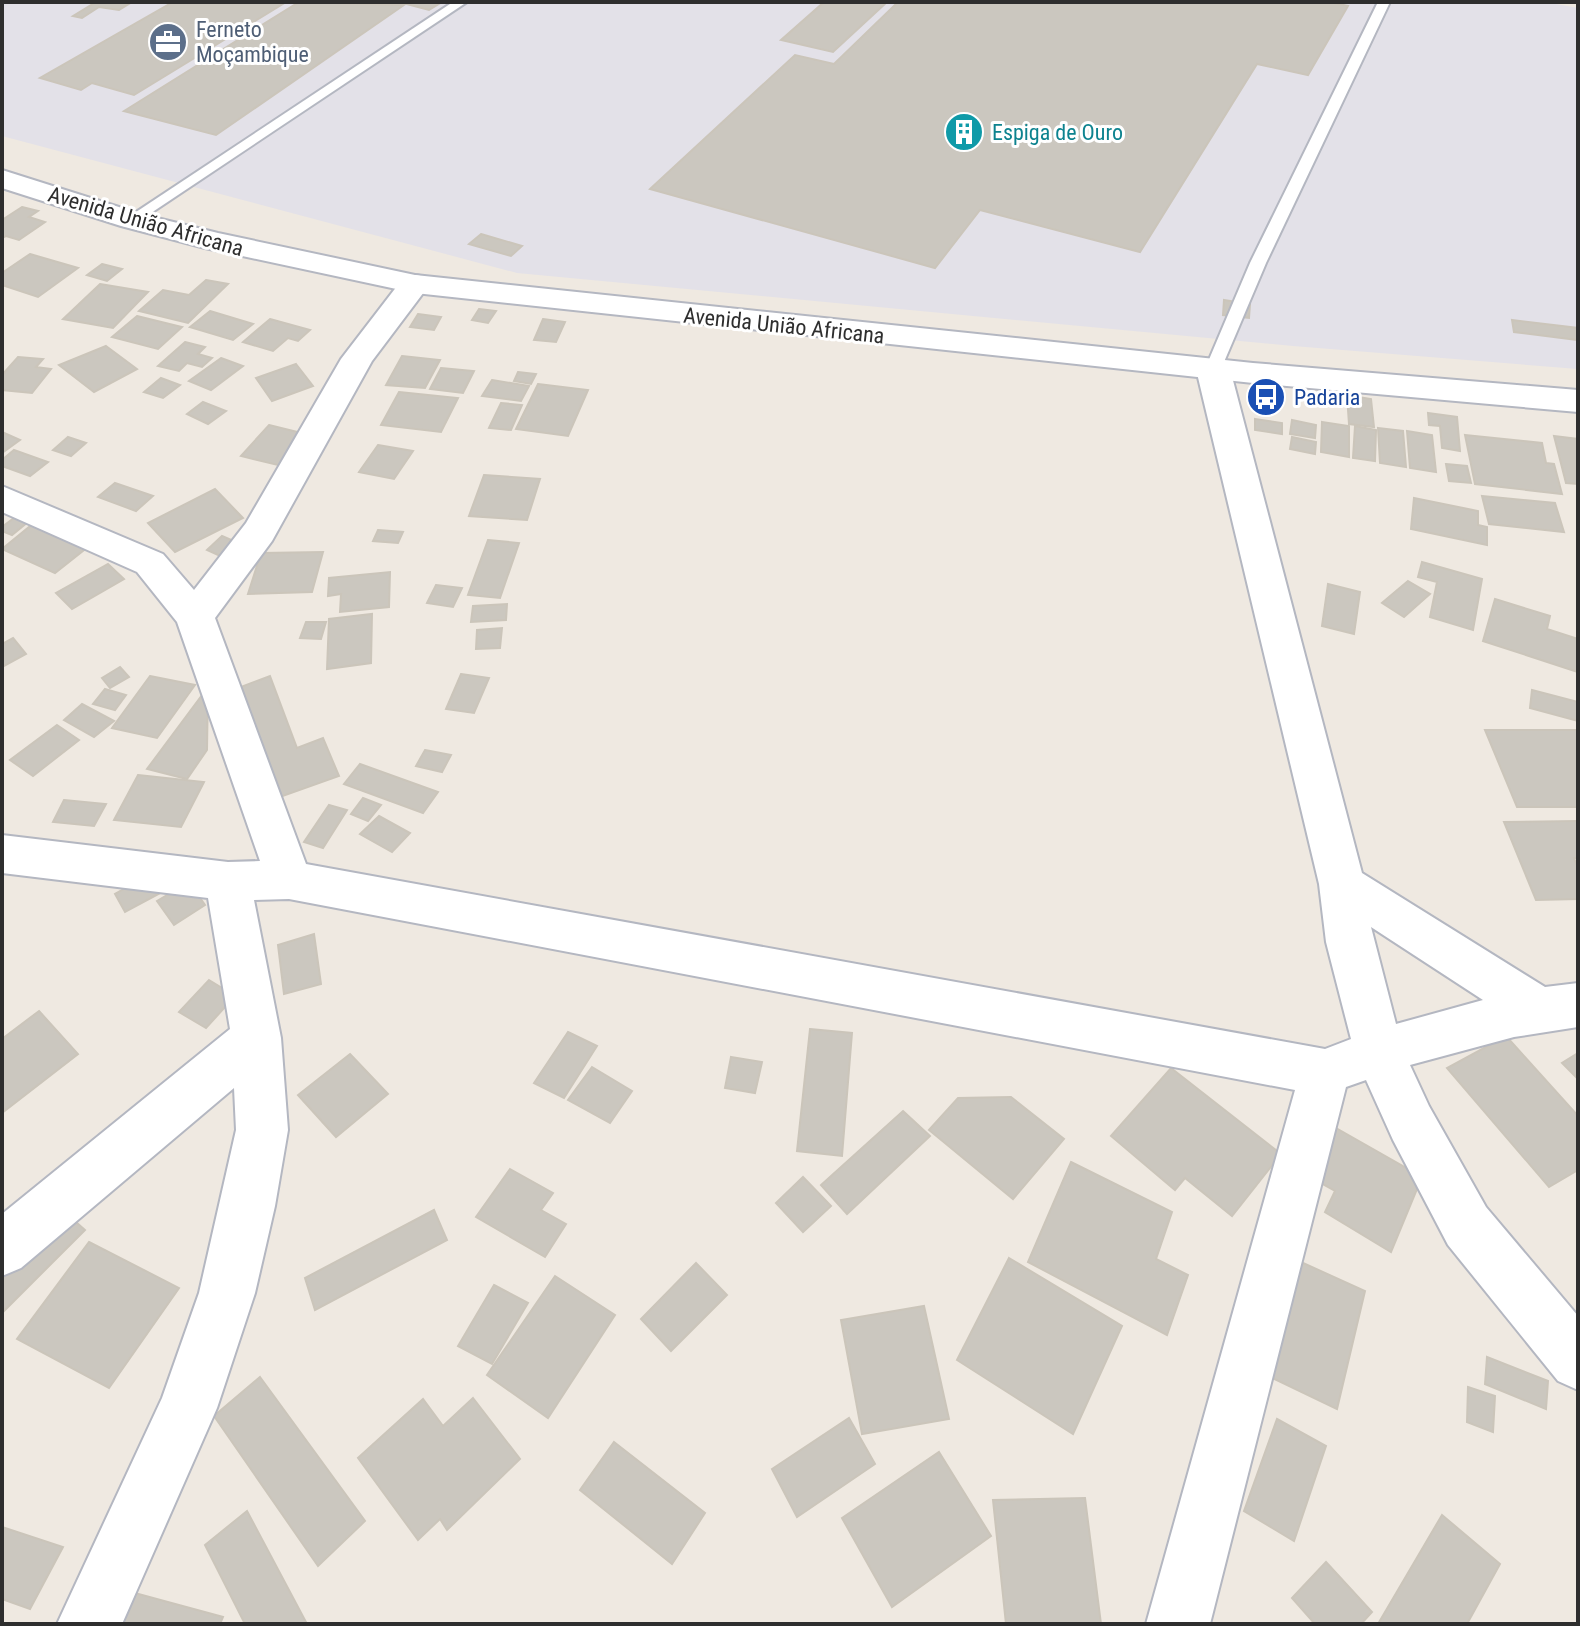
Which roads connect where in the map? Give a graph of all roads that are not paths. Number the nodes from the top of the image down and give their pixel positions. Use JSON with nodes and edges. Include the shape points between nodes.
{"nodes":[{"id":1,"x":461,"y":2,"type":"edge"},
{"id":2,"x":1384,"y":2,"type":"edge"},
{"id":3,"x":2,"y":179,"type":"edge"},
{"id":4,"x":131,"y":220,"type":"junction"},
{"id":5,"x":415,"y":284,"type":"junction"},
{"id":6,"x":1213,"y":369,"type":"junction"},
{"id":7,"x":1578,"y":401,"type":"edge"},
{"id":8,"x":2,"y":498,"type":"edge"},
{"id":9,"x":195,"y":617,"type":"junction"},
{"id":10,"x":2,"y":854,"type":"edge"},
{"id":11,"x":289,"y":880,"type":"junction"},
{"id":12,"x":228,"y":881,"type":"junction"},
{"id":13,"x":1342,"y":884,"type":"junction"},
{"id":14,"x":1558,"y":1007,"type":"edge"},
{"id":15,"x":256,"y":1038,"type":"junction"},
{"id":16,"x":1379,"y":1052,"type":"junction"},
{"id":17,"x":1325,"y":1072,"type":"junction"},
{"id":18,"x":2,"y":1249,"type":"edge"},
{"id":19,"x":1578,"y":1361,"type":"edge"},
{"id":20,"x":89,"y":1624,"type":"edge"},
{"id":21,"x":1178,"y":1624,"type":"edge"}],
"edges":[{"from":1,"to":4,"type":"lane"},
{"from":2,"to":6,"type":"lane"},
{"from":3,"to":4,"type":"street","name":"Avenida União Africana"},
{"from":4,"to":5,"type":"street","name":"Avenida União Africana"},
{"from":5,"to":6,"type":"street","name":"Avenida União Africana"},
{"from":5,"to":9,"type":"street","via":[[357,359],[259,532]]},
{"from":6,"to":7,"type":"street","name":"Avenida União Africana"},
{"from":6,"to":13,"type":"street"},
{"from":8,"to":9,"type":"street","via":[[150,563]]},
{"from":9,"to":11,"type":"street"},
{"from":10,"to":12,"type":"street"},
{"from":11,"to":12,"type":"street"},
{"from":11,"to":17,"type":"street"},
{"from":12,"to":15,"type":"street"},
{"from":13,"to":14,"type":"street"},
{"from":13,"to":16,"type":"street","via":[[1350,942]]},
{"from":14,"to":16,"type":"street"},
{"from":15,"to":18,"type":"street"},
{"from":15,"to":20,"type":"street","via":[[262,1130],[227,1293],[188,1408]]},
{"from":16,"to":17,"type":"street"},
{"from":16,"to":19,"type":"street","via":[[1467,1226]]},
{"from":17,"to":21,"type":"street"}]}
